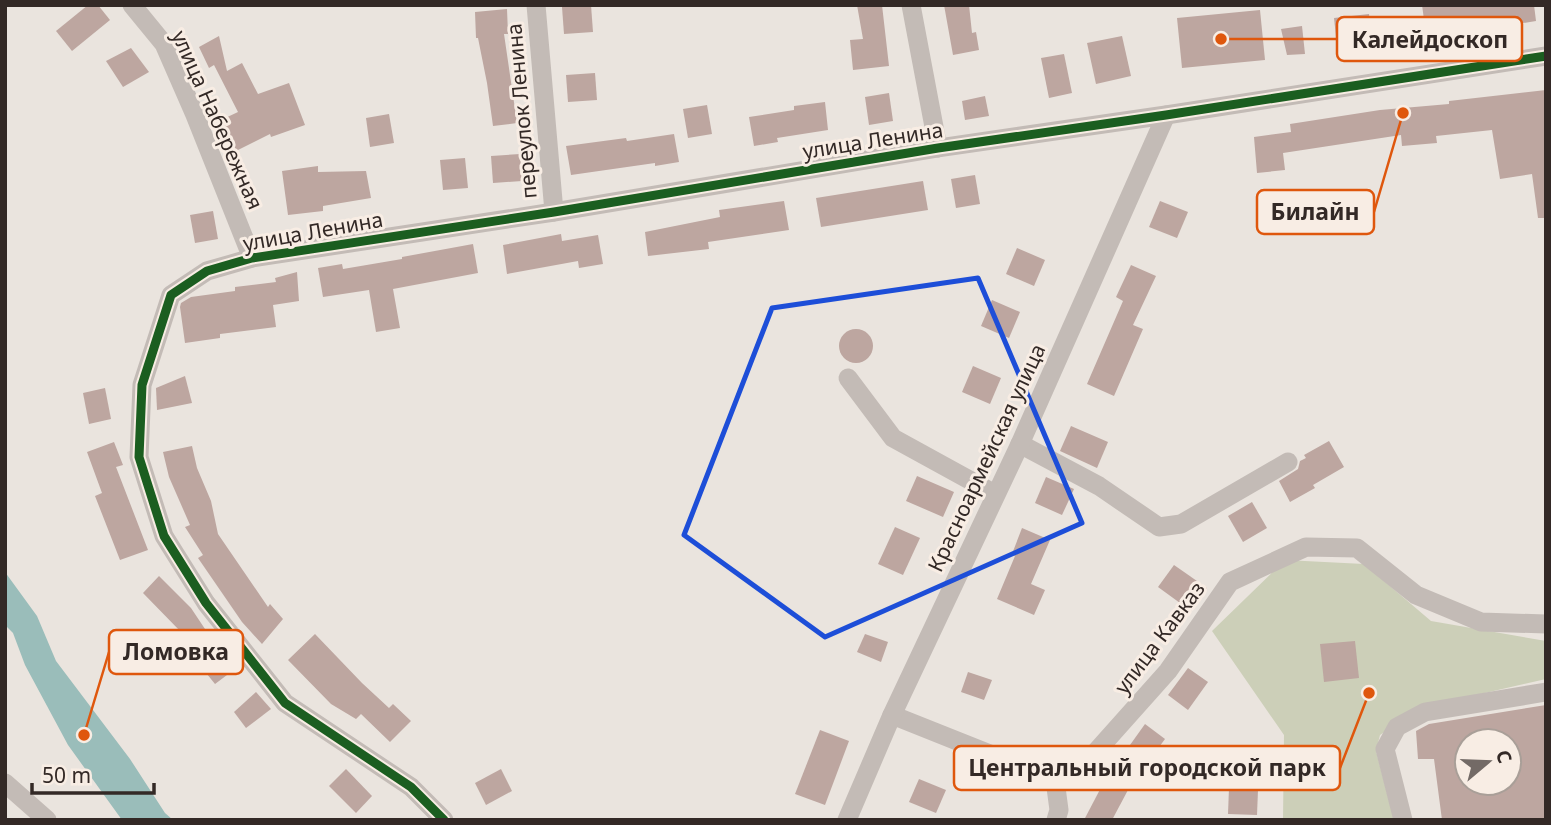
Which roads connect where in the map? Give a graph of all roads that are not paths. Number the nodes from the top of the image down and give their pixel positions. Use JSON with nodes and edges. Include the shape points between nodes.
{"nodes":[{"id":1,"x":132,"y":5,"type":"edge"},
{"id":2,"x":536,"y":5,"type":"edge"},
{"id":3,"x":911,"y":5,"type":"edge"},
{"id":4,"x":1546,"y":56,"type":"edge"},
{"id":5,"x":1166,"y":115,"type":"junction"},
{"id":6,"x":939,"y":148,"type":"junction"},
{"id":7,"x":554,"y":212,"type":"junction"},
{"id":8,"x":252,"y":258,"type":"junction"},
{"id":9,"x":848,"y":378,"type":"dead end"},
{"id":10,"x":1020,"y":444,"type":"junction"},
{"id":11,"x":1288,"y":461,"type":"dead end"},
{"id":12,"x":995,"y":494,"type":"junction"},
{"id":13,"x":1546,"y":624,"type":"edge"},
{"id":14,"x":1546,"y":692,"type":"edge"},
{"id":15,"x":892,"y":715,"type":"junction"},
{"id":16,"x":1055,"y":780,"type":"junction"},
{"id":17,"x":5,"y":783,"type":"edge"},
{"id":18,"x":47,"y":820,"type":"edge"},
{"id":19,"x":444,"y":820,"type":"edge"},
{"id":20,"x":847,"y":820,"type":"edge"},
{"id":21,"x":1056,"y":820,"type":"edge"},
{"id":22,"x":1403,"y":820,"type":"edge"}],
"edges":[{"from":1,"to":8,"type":"street","name":"улица Набережная","via":[[164,44]]},
{"from":2,"to":7,"type":"street","name":"переулок Ленина"},
{"from":3,"to":6,"type":"street"},
{"from":4,"to":5,"type":"street","name":"улица Ленина"},
{"from":5,"to":6,"type":"street","name":"улица Ленина"},
{"from":5,"to":10,"type":"street","name":"Красноармейская улица"},
{"from":6,"to":7,"type":"street","name":"улица Ленина"},
{"from":7,"to":8,"type":"street","name":"улица Ленина"},
{"from":8,"to":19,"type":"street","name":"улица Ленина","via":[[207,271],[171,296],[142,385],[139,457],[163,536],[206,603],[285,703],[411,787]]},
{"from":9,"to":12,"type":"street","via":[[893,438]]},
{"from":10,"to":11,"type":"street","via":[[1099,486],[1159,527],[1181,524]]},
{"from":10,"to":12,"type":"street","name":"Красноармейская улица"},
{"from":12,"to":15,"type":"street","name":"Красноармейская улица"},
{"from":13,"to":16,"type":"street","name":"улица Кавказ","via":[[1481,622],[1416,595],[1357,548],[1306,547],[1230,582],[1168,671],[1085,764]]},
{"from":14,"to":22,"type":"street","via":[[1425,712],[1397,727],[1385,749]]},
{"from":15,"to":16,"type":"street"},
{"from":15,"to":20,"type":"street","name":"Красноармейская улица"},
{"from":16,"to":21,"type":"street"},
{"from":17,"to":18,"type":"street"}]}
